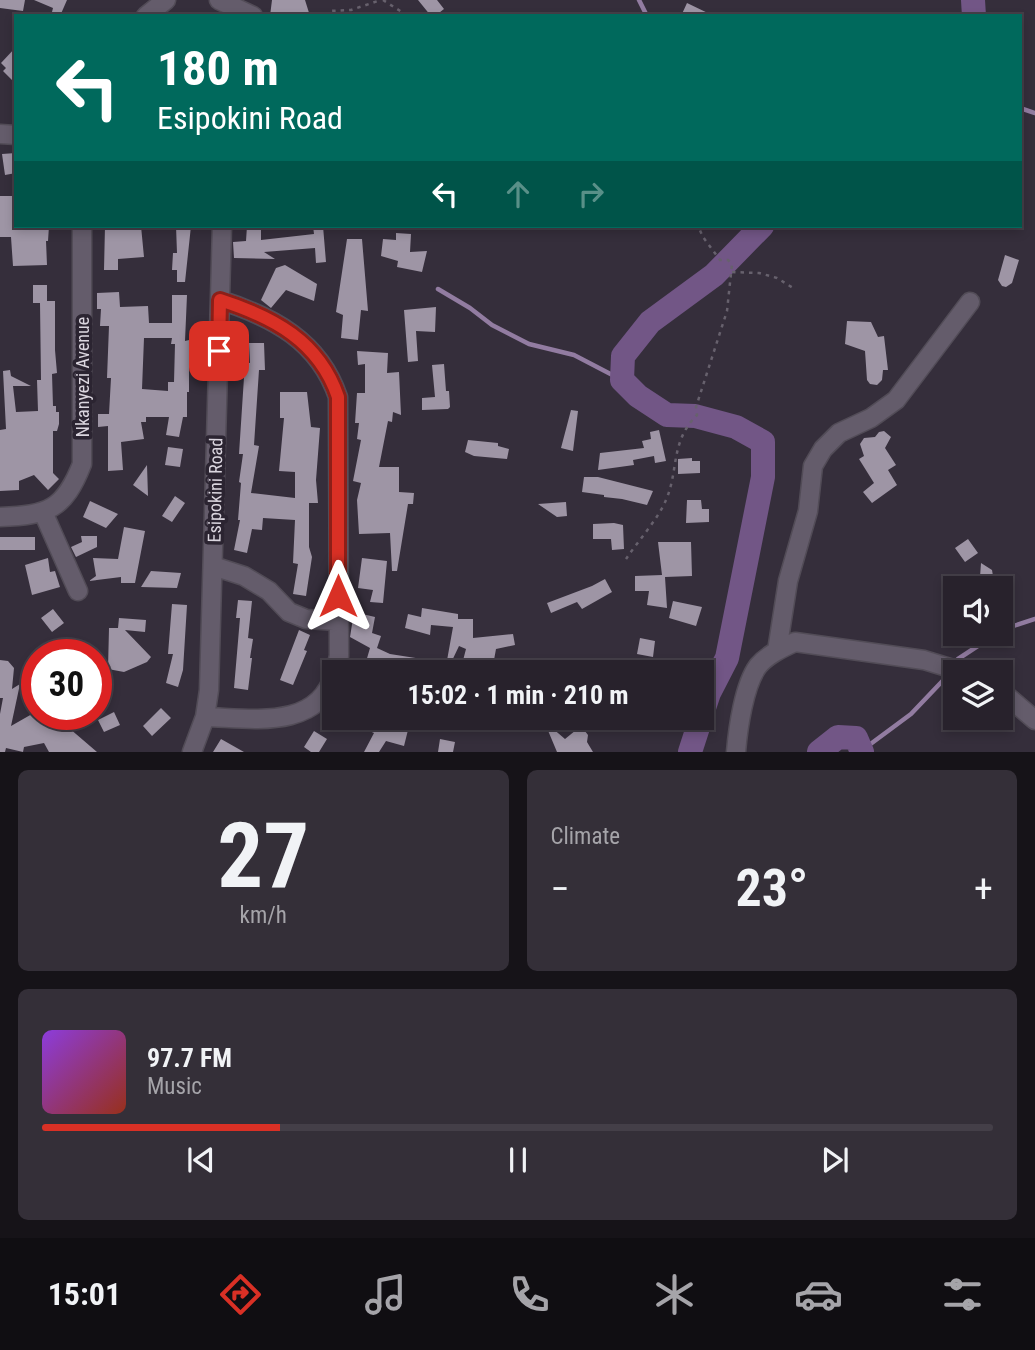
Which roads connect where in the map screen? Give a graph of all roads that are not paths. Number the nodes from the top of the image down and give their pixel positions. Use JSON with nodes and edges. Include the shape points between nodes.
{"nodes":[{"id":1,"x":223,"y":4,"type":"edge"},
{"id":2,"x":248,"y":14,"type":"edge"},
{"id":3,"x":82,"y":228,"type":"edge"},
{"id":4,"x":222,"y":228,"type":"edge"},
{"id":5,"x":220,"y":300,"type":"junction"},
{"id":6,"x":970,"y":302,"type":"dead end"},
{"id":7,"x":43,"y":512,"type":"junction"},
{"id":8,"x":0,"y":517,"type":"edge"},
{"id":9,"x":213,"y":566,"type":"junction"},
{"id":10,"x":78,"y":591,"type":"dead end"},
{"id":11,"x":338,"y":621,"type":"junction"},
{"id":12,"x":777,"y":651,"type":"junction"},
{"id":13,"x":338,"y":660,"type":"edge"},
{"id":14,"x":943,"y":666,"type":"edge"},
{"id":15,"x":322,"y":695,"type":"edge"},
{"id":16,"x":1013,"y":701,"type":"edge"},
{"id":17,"x":205,"y":717,"type":"junction"},
{"id":18,"x":1035,"y":720,"type":"edge"},
{"id":19,"x":192,"y":751,"type":"edge"},
{"id":20,"x":736,"y":751,"type":"edge"}],
"edges":[{"from":1,"to":2,"type":"street"},
{"from":3,"to":7,"type":"street","name":"Nkanyezi Avenue","via":[[82,464],[65,497]]},
{"from":4,"to":5,"type":"street","name":"Esipokini Road"},
{"from":5,"to":9,"type":"street","name":"Esipokini Road"},
{"from":5,"to":11,"type":"street","via":[[243,307],[295,336],[316,354],[332,380],[338,397]]},
{"from":6,"to":12,"type":"street","via":[[896,400],[839,433],[813,466],[808,511],[788,581]]},
{"from":7,"to":8,"type":"street"},
{"from":7,"to":10,"type":"street"},
{"from":9,"to":11,"type":"street","via":[[244,576],[269,591],[289,612],[306,619]]},
{"from":9,"to":17,"type":"street","name":"Esipokini Road"},
{"from":11,"to":13,"type":"street"},
{"from":12,"to":14,"type":"street","via":[[795,642],[816,643]]},
{"from":12,"to":20,"type":"street","via":[[758,666],[751,681]]},
{"from":15,"to":17,"type":"street","via":[[290,717]]},
{"from":16,"to":18,"type":"street"},
{"from":17,"to":19,"type":"street","name":"Esipokini Road"}]}
